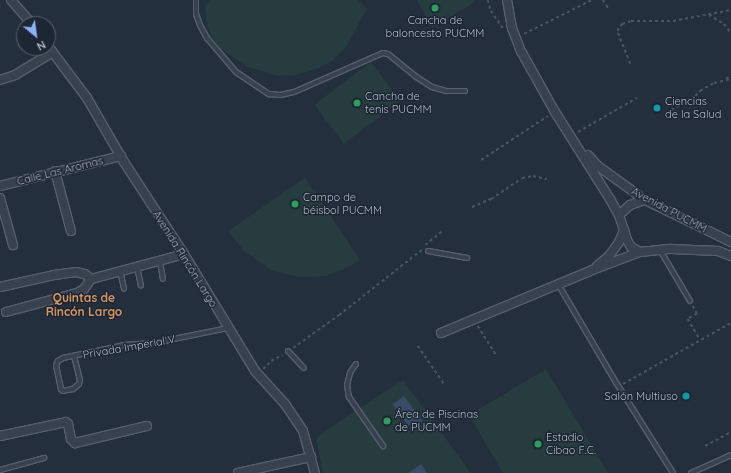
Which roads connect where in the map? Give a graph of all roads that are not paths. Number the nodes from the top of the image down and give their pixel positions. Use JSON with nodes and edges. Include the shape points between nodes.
{"nodes":[{"id":1,"x":11,"y":0,"type":"edge"},
{"id":2,"x":196,"y":0,"type":"edge"},
{"id":3,"x":507,"y":0,"type":"edge"},
{"id":4,"x":25,"y":16,"type":"edge"},
{"id":5,"x":41,"y":56,"type":"edge"},
{"id":6,"x":56,"y":56,"type":"edge"},
{"id":7,"x":0,"y":80,"type":"edge"},
{"id":8,"x":465,"y":91,"type":"dead end"},
{"id":9,"x":573,"y":138,"type":"junction"},
{"id":10,"x":121,"y":156,"type":"junction"},
{"id":11,"x":55,"y":171,"type":"junction"},
{"id":12,"x":0,"y":186,"type":"edge"},
{"id":13,"x":0,"y":198,"type":"edge"},
{"id":14,"x":645,"y":200,"type":"junction"},
{"id":15,"x":619,"y":215,"type":"junction"},
{"id":16,"x":624,"y":230,"type":"junction"},
{"id":17,"x":71,"y":231,"type":"dead end"},
{"id":18,"x":731,"y":242,"type":"edge"},
{"id":19,"x":13,"y":245,"type":"dead end"},
{"id":20,"x":660,"y":250,"type":"junction"},
{"id":21,"x":428,"y":251,"type":"road end"},
{"id":22,"x":640,"y":252,"type":"junction"},
{"id":23,"x":184,"y":254,"type":"junction"},
{"id":24,"x":731,"y":256,"type":"edge"},
{"id":25,"x":467,"y":258,"type":"dead end"},
{"id":26,"x":160,"y":260,"type":"junction"},
{"id":27,"x":137,"y":266,"type":"junction"},
{"id":28,"x":592,"y":270,"type":"junction"},
{"id":29,"x":120,"y":271,"type":"junction"},
{"id":30,"x":91,"y":279,"type":"junction"},
{"id":31,"x":163,"y":279,"type":"dead end"},
{"id":32,"x":558,"y":284,"type":"junction"},
{"id":33,"x":141,"y":286,"type":"dead end"},
{"id":34,"x":0,"y":288,"type":"edge"},
{"id":35,"x":124,"y":289,"type":"dead end"},
{"id":36,"x":690,"y":301,"type":"road end"},
{"id":37,"x":6,"y":312,"type":"dead end"},
{"id":38,"x":228,"y":328,"type":"junction"},
{"id":39,"x":441,"y":333,"type":"dead end"},
{"id":40,"x":288,"y":351,"type":"road end"},
{"id":41,"x":74,"y":356,"type":"junction"},
{"id":42,"x":356,"y":364,"type":"dead end"},
{"id":43,"x":304,"y":368,"type":"dead end"},
{"id":44,"x":147,"y":426,"type":"dead end"},
{"id":45,"x":0,"y":436,"type":"edge"},
{"id":46,"x":383,"y":446,"type":"dead end"},
{"id":47,"x":731,"y":455,"type":"edge"},
{"id":48,"x":311,"y":456,"type":"junction"},
{"id":49,"x":44,"y":458,"type":"dead end"},
{"id":50,"x":0,"y":470,"type":"edge"},
{"id":51,"x":238,"y":473,"type":"edge"},
{"id":52,"x":315,"y":473,"type":"edge"},
{"id":53,"x":673,"y":473,"type":"edge"},
{"id":54,"x":691,"y":473,"type":"edge"}],
"edges":[{"from":1,"to":4,"type":"street"},
{"from":2,"to":8,"type":"lane","via":[[196,14],[200,26],[211,43],[236,72],[269,94],[294,92],[383,53],[388,54],[432,87],[446,91]]},
{"from":3,"to":9,"type":"street","name":"Avenida PUCMM","via":[[512,28],[521,51],[555,112]]},
{"from":5,"to":7,"type":"street","via":[[15,75]]},
{"from":6,"to":10,"type":"street","name":"Avenida Rincón Largo","via":[[87,98]]},
{"from":9,"to":14,"type":"street","name":"Avenida PUCMM","via":[[598,166]]},
{"from":9,"to":15,"type":"street","name":"Avenida PUCMM"},
{"from":10,"to":11,"type":"street","name":"Calle Las Aromas"},
{"from":10,"to":23,"type":"street","name":"Avenida Rincón Largo"},
{"from":11,"to":12,"type":"street","name":"Calle Las Aromas"},
{"from":11,"to":17,"type":"street"},
{"from":13,"to":19,"type":"street"},
{"from":14,"to":15,"type":"street","via":[[630,205]]},
{"from":14,"to":18,"type":"street","name":"Avenida PUCMM"},
{"from":15,"to":16,"type":"street","name":"Avenida PUCMM"},
{"from":16,"to":22,"type":"street","name":"Avenida PUCMM","via":[[631,246]]},
{"from":16,"to":28,"type":"street","via":[[609,256]]},
{"from":20,"to":22,"type":"street","name":"Avenida PUCMM"},
{"from":20,"to":24,"type":"street","name":"Avenida PUCMM","via":[[718,251]]},
{"from":20,"to":36,"type":"lane"},
{"from":21,"to":25,"type":"lane"},
{"from":22,"to":28,"type":"street"},
{"from":23,"to":26,"type":"street"},
{"from":23,"to":38,"type":"street","name":"Avenida Rincón Largo"},
{"from":26,"to":27,"type":"street"},
{"from":26,"to":31,"type":"lane"},
{"from":27,"to":29,"type":"street"},
{"from":27,"to":33,"type":"lane"},
{"from":28,"to":32,"type":"street"},
{"from":29,"to":30,"type":"street"},
{"from":29,"to":35,"type":"lane"},
{"from":30,"to":34,"type":"street","via":[[76,272]]},
{"from":30,"to":37,"type":"street","via":[[84,289],[77,293]]},
{"from":32,"to":39,"type":"street"},
{"from":32,"to":53,"type":"lane"},
{"from":38,"to":41,"type":"lane","name":"Privada Imperial V"},
{"from":38,"to":48,"type":"street","name":"Avenida Rincón Largo","via":[[258,375],[285,404],[303,431]]},
{"from":40,"to":43,"type":"lane"},
{"from":41,"to":41,"type":"lane","name":"Privada Imperial V","via":[[60,359],[56,366],[61,389],[70,390],[79,384]]},
{"from":42,"to":46,"type":"lane","via":[[347,385],[349,397]]},
{"from":44,"to":45,"type":"street","via":[[75,443],[71,439],[66,422]]},
{"from":47,"to":54,"type":"lane"},
{"from":48,"to":51,"type":"street"},
{"from":48,"to":52,"type":"street","name":"Avenida Rincón Largo"},
{"from":49,"to":50,"type":"lane"}]}
